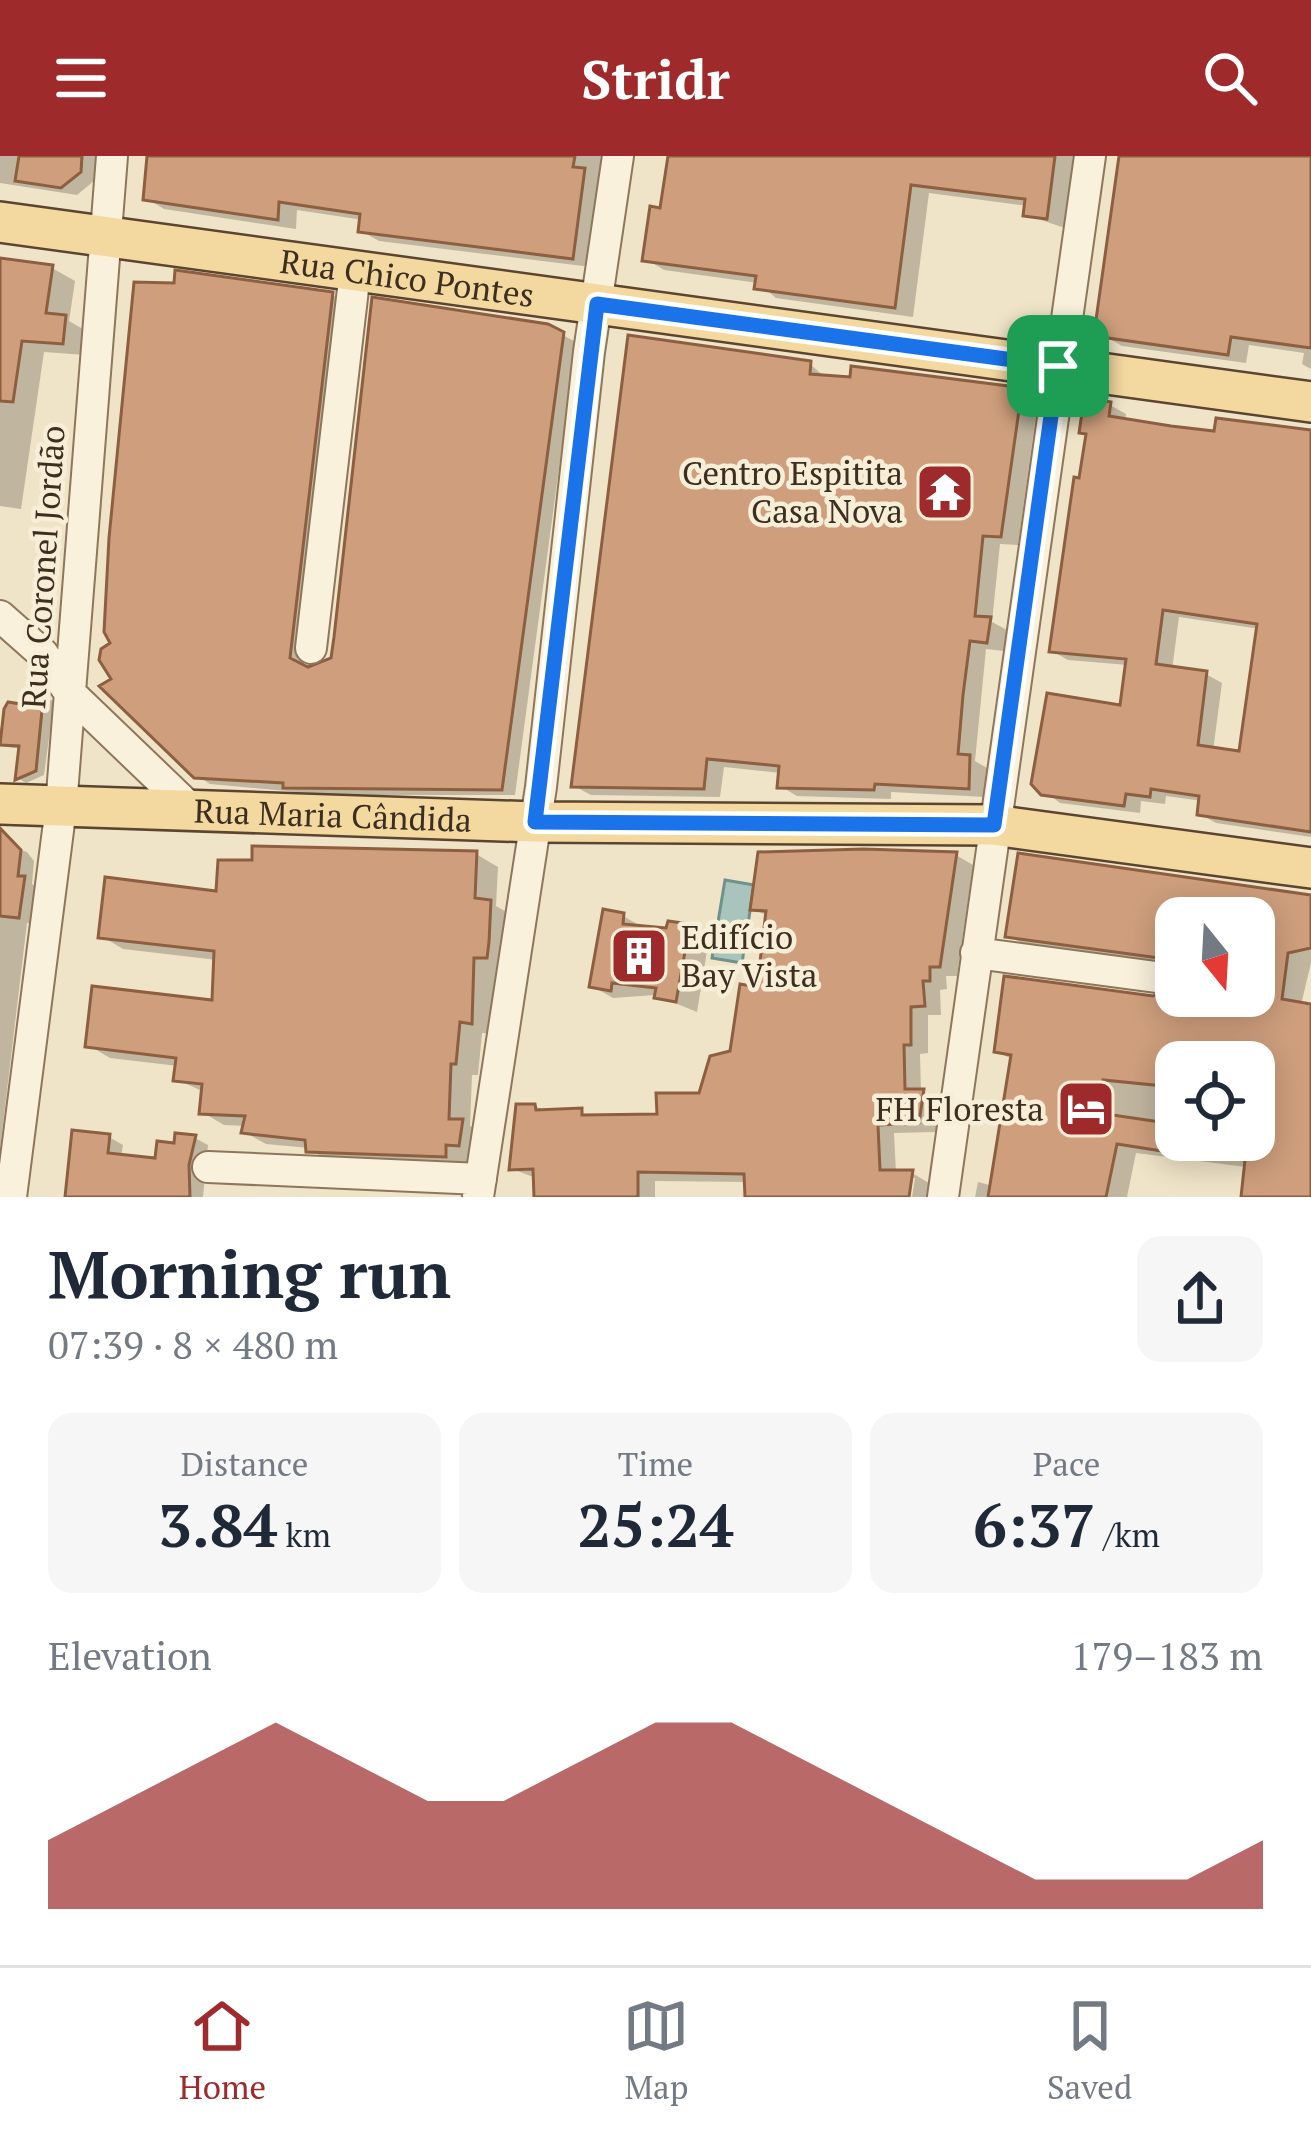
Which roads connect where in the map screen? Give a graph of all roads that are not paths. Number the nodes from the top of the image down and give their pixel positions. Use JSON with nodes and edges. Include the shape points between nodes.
{"nodes":[{"id":1,"x":112,"y":156,"type":"edge"},
{"id":2,"x":618,"y":156,"type":"edge"},
{"id":3,"x":1090,"y":156,"type":"edge"},
{"id":4,"x":0,"y":222,"type":"edge"},
{"id":5,"x":104,"y":236,"type":"junction"},
{"id":6,"x":355,"y":272,"type":"junction"},
{"id":7,"x":597,"y":304,"type":"junction"},
{"id":8,"x":1058,"y":366,"type":"junction"},
{"id":9,"x":1311,"y":402,"type":"edge"},
{"id":10,"x":0,"y":616,"type":"edge"},
{"id":11,"x":310,"y":648,"type":"dead end"},
{"id":12,"x":69,"y":692,"type":"junction"},
{"id":13,"x":0,"y":804,"type":"edge"},
{"id":14,"x":61,"y":807,"type":"junction"},
{"id":15,"x":195,"y":813,"type":"junction"},
{"id":16,"x":535,"y":822,"type":"junction"},
{"id":17,"x":994,"y":825,"type":"junction"},
{"id":18,"x":1311,"y":868,"type":"edge"},
{"id":19,"x":976,"y":953,"type":"junction"},
{"id":20,"x":1155,"y":977,"type":"edge"},
{"id":21,"x":208,"y":1167,"type":"dead end"},
{"id":22,"x":480,"y":1188,"type":"edge"},
{"id":23,"x":11,"y":1197,"type":"edge"},
{"id":24,"x":943,"y":1197,"type":"edge"}],
"edges":[{"from":1,"to":5,"type":"street","name":"Rua Coronel Jordão"},
{"from":2,"to":7,"type":"street"},
{"from":3,"to":8,"type":"street"},
{"from":4,"to":5,"type":"main road","name":"Rua Chico Pontes"},
{"from":5,"to":6,"type":"main road","name":"Rua Chico Pontes"},
{"from":5,"to":12,"type":"street","name":"Rua Coronel Jordão"},
{"from":6,"to":7,"type":"main road","name":"Rua Chico Pontes"},
{"from":6,"to":11,"type":"street"},
{"from":7,"to":8,"type":"main road","name":"Rua Chico Pontes"},
{"from":7,"to":16,"type":"street"},
{"from":8,"to":9,"type":"main road","name":"Rua Chico Pontes"},
{"from":8,"to":17,"type":"street"},
{"from":10,"to":12,"type":"street","via":[[43,654]]},
{"from":12,"to":14,"type":"street","name":"Rua Coronel Jordão"},
{"from":12,"to":15,"type":"street"},
{"from":13,"to":14,"type":"main road","name":"Rua Maria Cândida"},
{"from":14,"to":15,"type":"main road","name":"Rua Maria Cândida"},
{"from":14,"to":23,"type":"street","name":"Rua Coronel Jordão"},
{"from":15,"to":16,"type":"main road","name":"Rua Maria Cândida"},
{"from":16,"to":17,"type":"main road","name":"Rua Maria Cândida"},
{"from":16,"to":22,"type":"street"},
{"from":17,"to":18,"type":"main road","name":"Rua Maria Cândida"},
{"from":17,"to":19,"type":"street"},
{"from":19,"to":20,"type":"street"},
{"from":19,"to":24,"type":"street"},
{"from":21,"to":22,"type":"street"}]}
